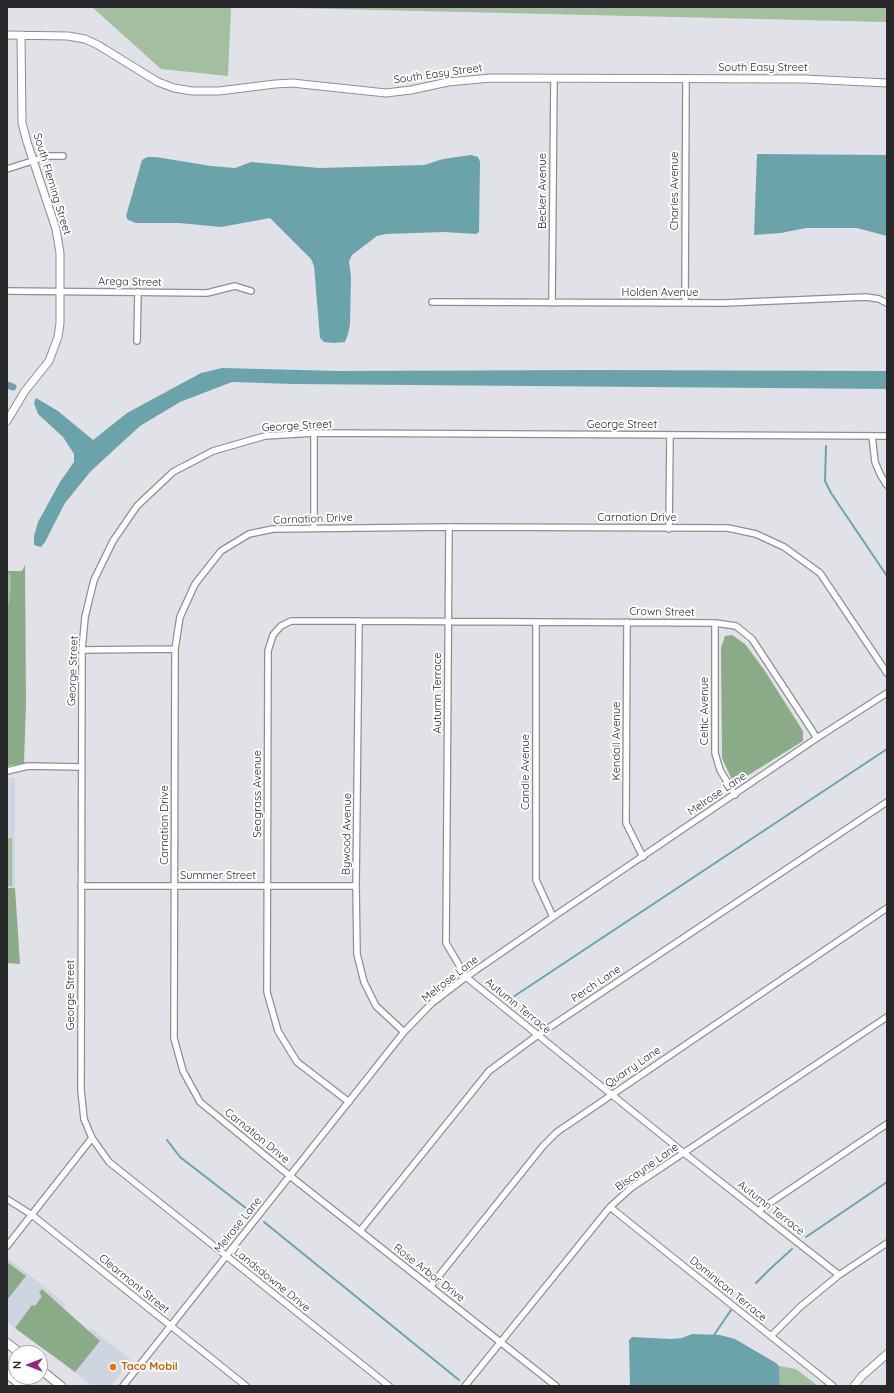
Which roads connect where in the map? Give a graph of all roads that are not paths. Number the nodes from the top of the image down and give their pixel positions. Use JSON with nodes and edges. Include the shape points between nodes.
{"nodes":[{"id":1,"x":7,"y":35,"type":"edge"},
{"id":2,"x":21,"y":35,"type":"junction"},
{"id":3,"x":554,"y":78,"type":"junction"},
{"id":4,"x":686,"y":78,"type":"junction"},
{"id":5,"x":887,"y":82,"type":"edge"},
{"id":6,"x":63,"y":156,"type":"dead end"},
{"id":7,"x":33,"y":161,"type":"junction"},
{"id":8,"x":7,"y":169,"type":"edge"},
{"id":9,"x":7,"y":291,"type":"edge"},
{"id":10,"x":61,"y":291,"type":"junction"},
{"id":11,"x":251,"y":291,"type":"dead end"},
{"id":12,"x":138,"y":292,"type":"junction"},
{"id":13,"x":432,"y":302,"type":"dead end"},
{"id":14,"x":552,"y":303,"type":"junction"},
{"id":15,"x":685,"y":303,"type":"junction"},
{"id":16,"x":887,"y":303,"type":"edge"},
{"id":17,"x":137,"y":341,"type":"dead end"},
{"id":18,"x":7,"y":421,"type":"edge"},
{"id":19,"x":314,"y":433,"type":"junction"},
{"id":20,"x":670,"y":436,"type":"junction"},
{"id":21,"x":872,"y":436,"type":"junction"},
{"id":22,"x":887,"y":436,"type":"edge"},
{"id":23,"x":887,"y":485,"type":"edge"},
{"id":24,"x":314,"y":527,"type":"junction"},
{"id":25,"x":449,"y":527,"type":"junction"},
{"id":26,"x":669,"y":529,"type":"junction"},
{"id":27,"x":359,"y":621,"type":"junction"},
{"id":28,"x":448,"y":622,"type":"junction"},
{"id":29,"x":628,"y":622,"type":"junction"},
{"id":30,"x":536,"y":623,"type":"junction"},
{"id":31,"x":716,"y":623,"type":"junction"},
{"id":32,"x":176,"y":649,"type":"junction"},
{"id":33,"x":82,"y":650,"type":"junction"},
{"id":34,"x":887,"y":673,"type":"edge"},
{"id":35,"x":887,"y":693,"type":"edge"},
{"id":36,"x":818,"y":738,"type":"junction"},
{"id":37,"x":81,"y":767,"type":"junction"},
{"id":38,"x":7,"y":771,"type":"edge"},
{"id":39,"x":735,"y":795,"type":"junction"},
{"id":40,"x":887,"y":802,"type":"edge"},
{"id":41,"x":642,"y":856,"type":"junction"},
{"id":42,"x":268,"y":885,"type":"junction"},
{"id":43,"x":81,"y":886,"type":"junction"},
{"id":44,"x":175,"y":886,"type":"junction"},
{"id":45,"x":356,"y":886,"type":"junction"},
{"id":46,"x":887,"y":908,"type":"edge"},
{"id":47,"x":554,"y":917,"type":"junction"},
{"id":48,"x":466,"y":977,"type":"junction"},
{"id":49,"x":887,"y":1017,"type":"edge"},
{"id":50,"x":404,"y":1032,"type":"junction"},
{"id":51,"x":538,"y":1035,"type":"junction"},
{"id":52,"x":611,"y":1094,"type":"junction"},
{"id":53,"x":349,"y":1102,"type":"junction"},
{"id":54,"x":887,"y":1124,"type":"edge"},
{"id":55,"x":92,"y":1138,"type":"junction"},
{"id":56,"x":684,"y":1153,"type":"junction"},
{"id":57,"x":290,"y":1176,"type":"junction"},
{"id":58,"x":7,"y":1199,"type":"edge"},
{"id":59,"x":610,"y":1207,"type":"junction"},
{"id":60,"x":758,"y":1211,"type":"junction"},
{"id":61,"x":32,"y":1215,"type":"junction"},
{"id":62,"x":360,"y":1231,"type":"junction"},
{"id":63,"x":887,"y":1243,"type":"edge"},
{"id":64,"x":7,"y":1246,"type":"edge"},
{"id":65,"x":227,"y":1256,"type":"junction"},
{"id":66,"x":839,"y":1275,"type":"junction"},
{"id":67,"x":430,"y":1287,"type":"junction"},
{"id":68,"x":171,"y":1326,"type":"junction"},
{"id":69,"x":771,"y":1336,"type":"junction"},
{"id":70,"x":500,"y":1342,"type":"junction"},
{"id":71,"x":887,"y":1354,"type":"edge"},
{"id":72,"x":7,"y":1374,"type":"edge"},
{"id":73,"x":48,"y":1375,"type":"edge"},
{"id":74,"x":22,"y":1386,"type":"edge"},
{"id":75,"x":61,"y":1386,"type":"edge"},
{"id":76,"x":123,"y":1386,"type":"edge"},
{"id":77,"x":246,"y":1386,"type":"edge"},
{"id":78,"x":389,"y":1386,"type":"edge"},
{"id":79,"x":465,"y":1386,"type":"edge"},
{"id":80,"x":556,"y":1386,"type":"edge"},
{"id":81,"x":834,"y":1386,"type":"edge"},
{"id":82,"x":854,"y":1386,"type":"edge"}],
"edges":[{"from":1,"to":2,"type":"street","name":"South Easy Street"},
{"from":2,"to":3,"type":"street","name":"South Easy Street","via":[[85,39],[158,82],[192,91],[219,91],[292,83],[386,93],[471,79]]},
{"from":2,"to":7,"type":"street","name":"South Fleming Street","via":[[22,122]]},
{"from":3,"to":4,"type":"street","name":"South Easy Street"},
{"from":3,"to":14,"type":"street","name":"Becker Avenue"},
{"from":4,"to":5,"type":"street","name":"South Easy Street"},
{"from":4,"to":15,"type":"street","name":"Charles Avenue"},
{"from":6,"to":7,"type":"street","via":[[48,156]]},
{"from":7,"to":8,"type":"street"},
{"from":7,"to":10,"type":"street","name":"South Fleming Street","via":[[56,229],[60,253]]},
{"from":9,"to":10,"type":"street","name":"Arega Street"},
{"from":10,"to":12,"type":"street","name":"Arega Street"},
{"from":10,"to":18,"type":"street","name":"South Fleming Street","via":[[58,337],[48,361]]},
{"from":11,"to":12,"type":"street","name":"Arega Street","via":[[235,286],[207,293]]},
{"from":12,"to":17,"type":"street"},
{"from":13,"to":14,"type":"street","name":"Holden Avenue"},
{"from":14,"to":15,"type":"street","name":"Holden Avenue"},
{"from":15,"to":16,"type":"street","name":"Holden Avenue","via":[[859,297],[878,299]]},
{"from":19,"to":20,"type":"street","name":"George Street"},
{"from":19,"to":24,"type":"street"},
{"from":19,"to":33,"type":"street","name":"George Street","via":[[265,436],[213,451],[173,472],[136,506],[113,541],[94,580],[85,617]]},
{"from":20,"to":21,"type":"street","name":"George Street"},
{"from":20,"to":26,"type":"street"},
{"from":21,"to":22,"type":"street","name":"George Street"},
{"from":21,"to":23,"type":"street","via":[[876,462]]},
{"from":24,"to":25,"type":"street","name":"Carnation Drive"},
{"from":24,"to":32,"type":"street","name":"Carnation Drive","via":[[274,528],[249,534],[221,551],[195,584],[180,617]]},
{"from":25,"to":26,"type":"street","name":"Carnation Drive"},
{"from":25,"to":28,"type":"street","name":"Autumn Terrace"},
{"from":26,"to":34,"type":"street","name":"Carnation Drive","via":[[728,528],[756,534],[784,546],[820,573]]},
{"from":27,"to":28,"type":"street","name":"Seagrass Avenue"},
{"from":27,"to":42,"type":"street","name":"Seagrass Avenue","via":[[291,621],[281,626],[273,635],[268,651]]},
{"from":27,"to":45,"type":"street","name":"Bywood Avenue"},
{"from":28,"to":30,"type":"street","name":"Crown Street"},
{"from":28,"to":48,"type":"street","name":"Autumn Terrace","via":[[446,943]]},
{"from":29,"to":30,"type":"street","name":"Crown Street"},
{"from":29,"to":31,"type":"street","name":"Crown Street"},
{"from":29,"to":41,"type":"street","name":"Kendall Avenue","via":[[626,823]]},
{"from":30,"to":47,"type":"street","name":"Candle Avenue","via":[[536,880]]},
{"from":31,"to":36,"type":"street","name":"Crown Street","via":[[736,626],[752,640]]},
{"from":31,"to":39,"type":"street","name":"Celtic Avenue","via":[[715,753],[720,770]]},
{"from":32,"to":33,"type":"street"},
{"from":32,"to":44,"type":"street","name":"Carnation Drive"},
{"from":33,"to":37,"type":"street","name":"George Street"},
{"from":35,"to":36,"type":"street","name":"Melrose Lane"},
{"from":36,"to":39,"type":"street","name":"Melrose Lane"},
{"from":37,"to":38,"type":"street","via":[[28,766]]},
{"from":37,"to":43,"type":"street","name":"George Street"},
{"from":39,"to":41,"type":"street","name":"Melrose Lane"},
{"from":40,"to":51,"type":"street","name":"Perch Lane"},
{"from":41,"to":47,"type":"street","name":"Melrose Lane"},
{"from":42,"to":44,"type":"street","name":"Summer Street"},
{"from":42,"to":45,"type":"street","name":"Summer Street"},
{"from":42,"to":53,"type":"street","name":"Seagrass Avenue","via":[[267,992],[278,1031],[298,1062]]},
{"from":43,"to":44,"type":"street","name":"Summer Street"},
{"from":43,"to":55,"type":"street","name":"George Street","via":[[81,1090],[84,1119]]},
{"from":44,"to":57,"type":"street","name":"Carnation Drive","via":[[174,1038],[183,1071],[200,1102]]},
{"from":45,"to":50,"type":"street","name":"Bywood Avenue","via":[[357,954],[364,982],[376,1006]]},
{"from":46,"to":52,"type":"street","name":"Quarry Lane"},
{"from":47,"to":48,"type":"street","name":"Melrose Lane"},
{"from":48,"to":50,"type":"street","name":"Melrose Lane","via":[[432,1003]]},
{"from":48,"to":51,"type":"street","name":"Autumn Terrace"},
{"from":49,"to":56,"type":"street","name":"Biscayne Lane"},
{"from":50,"to":53,"type":"street","name":"Melrose Lane"},
{"from":51,"to":52,"type":"street","name":"Autumn Terrace"},
{"from":51,"to":62,"type":"street","name":"Perch Lane","via":[[489,1071]]},
{"from":52,"to":56,"type":"street","name":"Autumn Terrace"},
{"from":52,"to":67,"type":"street","name":"Quarry Lane","via":[[557,1132],[543,1146]]},
{"from":53,"to":57,"type":"street","name":"Melrose Lane"},
{"from":54,"to":60,"type":"street"},
{"from":55,"to":61,"type":"street"},
{"from":55,"to":65,"type":"street","name":"Landsdowne Drive","via":[[109,1162]]},
{"from":56,"to":59,"type":"street","name":"Biscayne Lane","via":[[631,1188]]},
{"from":56,"to":60,"type":"street","name":"Autumn Terrace"},
{"from":57,"to":62,"type":"street","name":"Rose Arbor Drive"},
{"from":57,"to":65,"type":"street","name":"Melrose Lane"},
{"from":58,"to":61,"type":"street","name":"Clearmont Street"},
{"from":59,"to":69,"type":"street","name":"Dominican Terrace"},
{"from":59,"to":70,"type":"street","name":"Biscayne Lane"},
{"from":60,"to":66,"type":"street","name":"Autumn Terrace"},
{"from":61,"to":64,"type":"street"},
{"from":61,"to":68,"type":"street","name":"Clearmont Street"},
{"from":62,"to":67,"type":"street","name":"Rose Arbor Drive"},
{"from":63,"to":66,"type":"street"},
{"from":65,"to":68,"type":"street","name":"Melrose Lane"},
{"from":65,"to":78,"type":"street","name":"Landsdowne Drive"},
{"from":66,"to":69,"type":"street","via":[[800,1307]]},
{"from":67,"to":70,"type":"street","name":"Rose Arbor Drive"},
{"from":68,"to":76,"type":"street","name":"Melrose Lane"},
{"from":68,"to":77,"type":"street","name":"Clearmont Street"},
{"from":69,"to":81,"type":"street","name":"Dominican Terrace"},
{"from":70,"to":79,"type":"street","name":"Biscayne Lane"},
{"from":70,"to":80,"type":"street","name":"Rose Arbor Drive"},
{"from":71,"to":82,"type":"street"},
{"from":72,"to":74,"type":"main road"},
{"from":73,"to":75,"type":"main road"}]}
